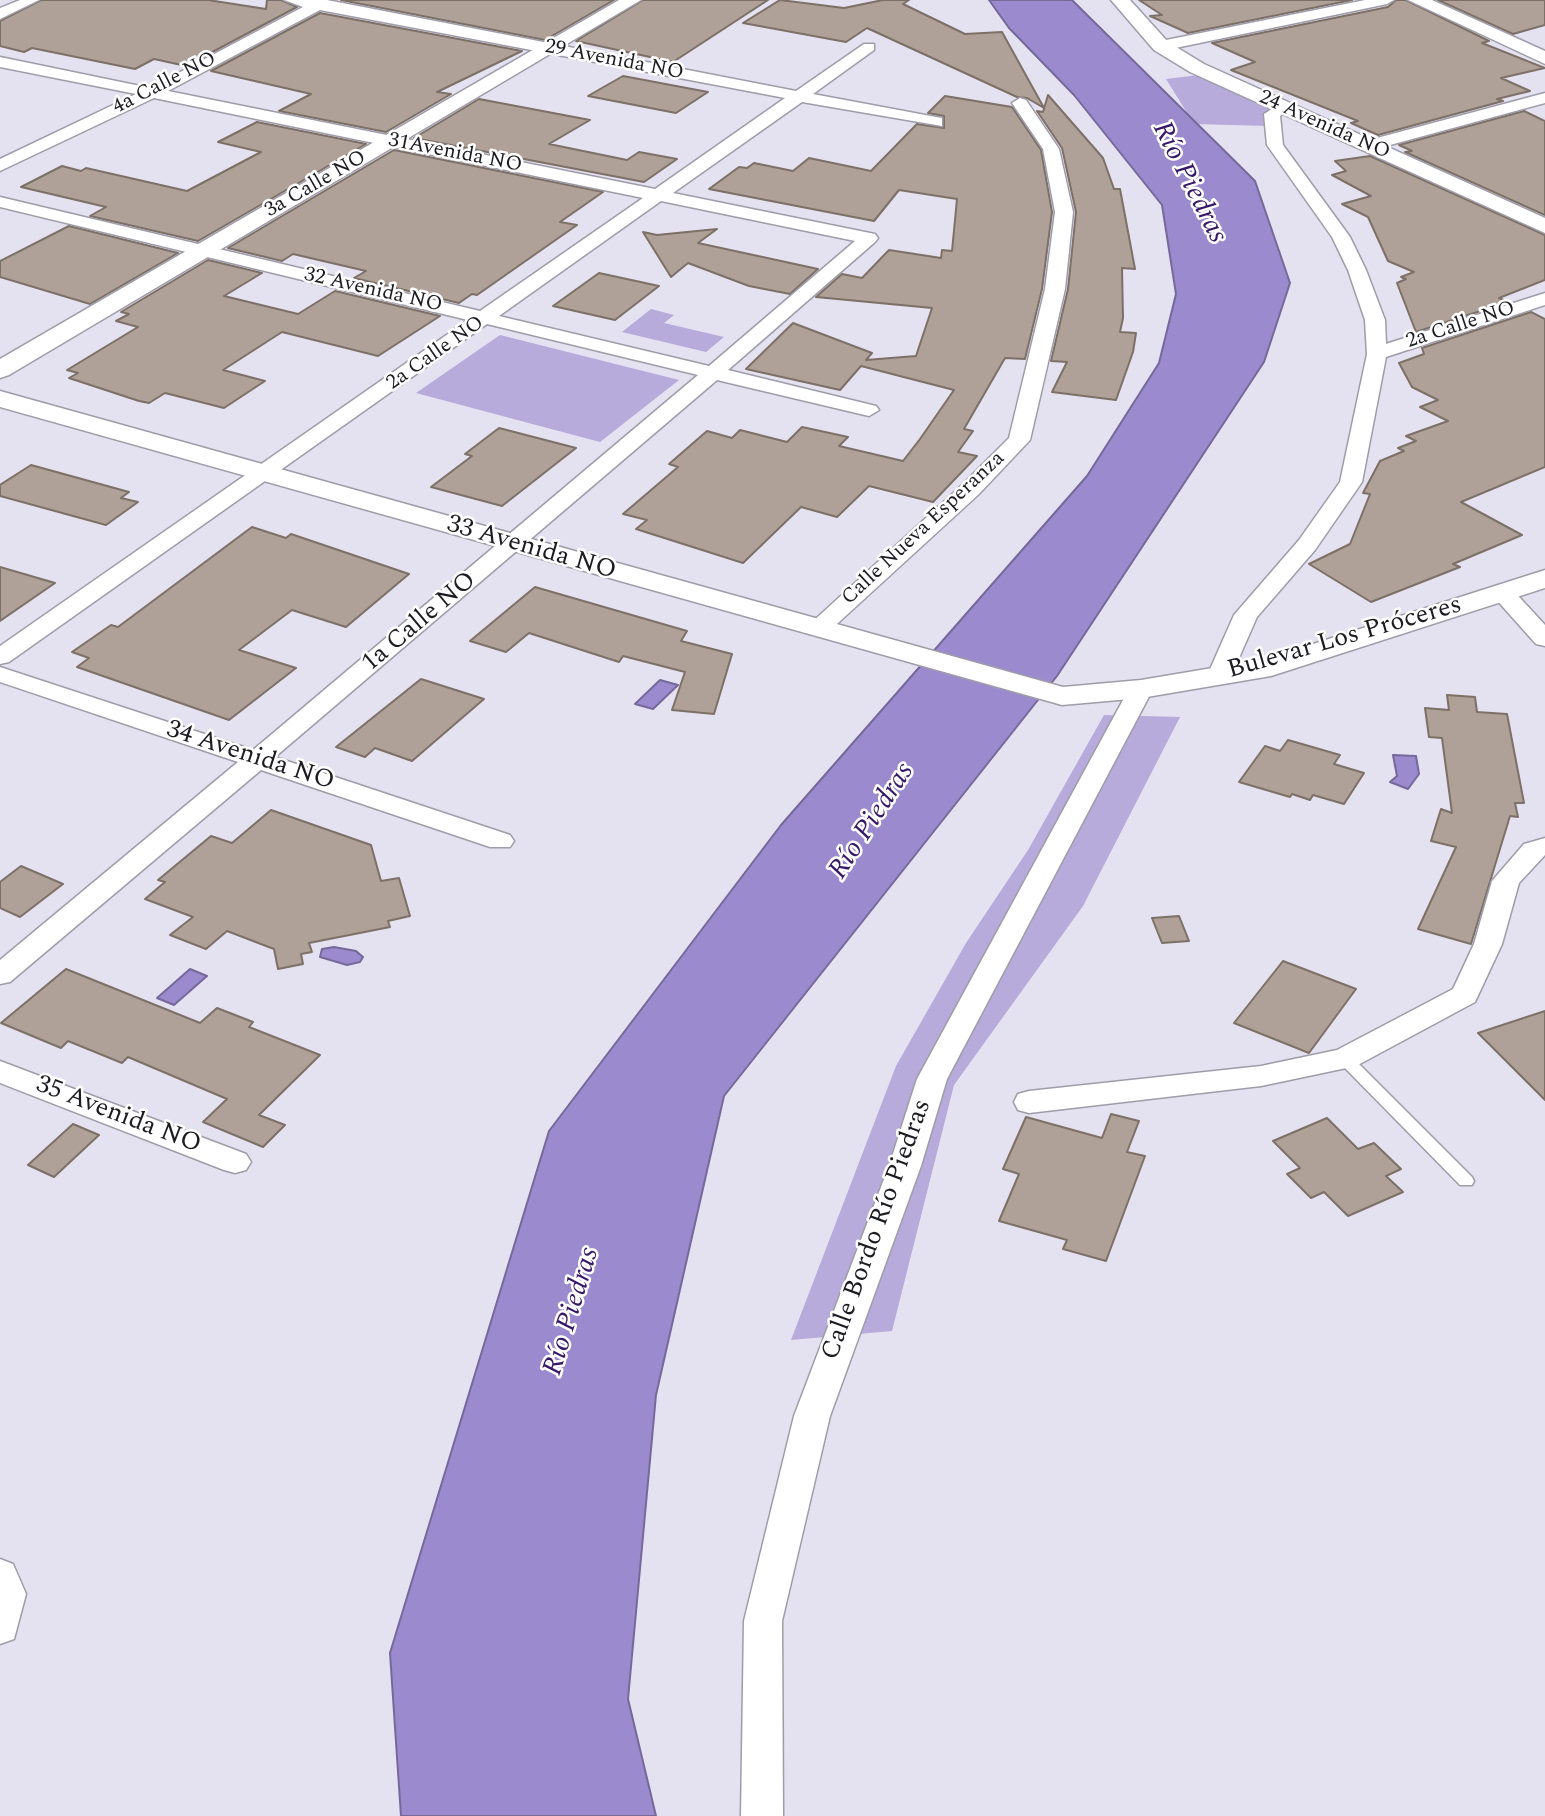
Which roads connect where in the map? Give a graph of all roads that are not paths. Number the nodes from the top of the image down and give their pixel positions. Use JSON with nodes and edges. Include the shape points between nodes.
{"nodes":[{"id":1,"x":32,"y":0,"type":"edge"},
{"id":2,"x":291,"y":0,"type":"edge"},
{"id":3,"x":632,"y":0,"type":"edge"},
{"id":4,"x":1120,"y":0,"type":"edge"},
{"id":5,"x":1387,"y":0,"type":"edge"},
{"id":6,"x":1417,"y":0,"type":"edge"},
{"id":7,"x":324,"y":3,"type":"edge"},
{"id":8,"x":0,"y":14,"type":"edge"},
{"id":9,"x":1161,"y":46,"type":"junction"},
{"id":10,"x":869,"y":47,"type":"dead end"},
{"id":11,"x":550,"y":49,"type":"junction"},
{"id":12,"x":1545,"y":58,"type":"edge"},
{"id":13,"x":0,"y":62,"type":"edge"},
{"id":14,"x":152,"y":93,"type":"junction"},
{"id":15,"x":799,"y":96,"type":"junction"},
{"id":16,"x":1545,"y":98,"type":"edge"},
{"id":17,"x":1020,"y":103,"type":"dead end"},
{"id":18,"x":1283,"y":107,"type":"junction"},
{"id":19,"x":936,"y":122,"type":"dead end"},
{"id":20,"x":392,"y":141,"type":"junction"},
{"id":21,"x":1368,"y":146,"type":"junction"},
{"id":22,"x":0,"y":166,"type":"edge"},
{"id":23,"x":657,"y":195,"type":"junction"},
{"id":24,"x":0,"y":202,"type":"edge"},
{"id":25,"x":1545,"y":226,"type":"edge"},
{"id":26,"x":869,"y":238,"type":"joint"},
{"id":27,"x":204,"y":251,"type":"junction"},
{"id":28,"x":1545,"y":299,"type":"edge"},
{"id":29,"x":486,"y":318,"type":"junction"},
{"id":30,"x":1377,"y":354,"type":"junction"},
{"id":31,"x":0,"y":370,"type":"edge"},
{"id":32,"x":713,"y":373,"type":"junction"},
{"id":33,"x":0,"y":399,"type":"edge"},
{"id":34,"x":869,"y":410,"type":"dead end"},
{"id":35,"x":264,"y":474,"type":"junction"},
{"id":36,"x":514,"y":544,"type":"junction"},
{"id":37,"x":1545,"y":572,"type":"edge"},
{"id":38,"x":1545,"y":579,"type":"edge"},
{"id":39,"x":1502,"y":592,"type":"junction"},
{"id":40,"x":818,"y":629,"type":"junction"},
{"id":41,"x":1545,"y":639,"type":"edge"},
{"id":42,"x":0,"y":657,"type":"edge"},
{"id":43,"x":0,"y":674,"type":"edge"},
{"id":44,"x":1219,"y":676,"type":"junction"},
{"id":45,"x":1141,"y":690,"type":"junction"},
{"id":46,"x":1062,"y":696,"type":"joint"},
{"id":47,"x":257,"y":759,"type":"junction"},
{"id":48,"x":500,"y":841,"type":"dead end"},
{"id":49,"x":1545,"y":846,"type":"edge"},
{"id":50,"x":0,"y":975,"type":"edge"},
{"id":51,"x":1345,"y":1059,"type":"junction"},
{"id":52,"x":0,"y":1071,"type":"edge"},
{"id":53,"x":1029,"y":1102,"type":"dead end"},
{"id":54,"x":235,"y":1162,"type":"dead end"},
{"id":55,"x":1466,"y":1181,"type":"dead end"},
{"id":56,"x":0,"y":1574,"type":"edge"},
{"id":57,"x":0,"y":1627,"type":"edge"},
{"id":58,"x":762,"y":1816,"type":"edge"}],
"edges":[{"from":1,"to":8,"type":"street"},
{"from":2,"to":7,"type":"street","name":"29 Avenida NO"},
{"from":3,"to":11,"type":"street","name":"3a Calle NO"},
{"from":4,"to":9,"type":"street","name":"24 Avenida NO"},
{"from":5,"to":9,"type":"street"},
{"from":6,"to":12,"type":"street"},
{"from":7,"to":11,"type":"street","name":"29 Avenida NO"},
{"from":7,"to":14,"type":"street","name":"4a Calle NO"},
{"from":9,"to":18,"type":"street","name":"24 Avenida NO","via":[[1197,68]]},
{"from":10,"to":15,"type":"street","name":"2a Calle NO"},
{"from":11,"to":15,"type":"street","name":"29 Avenida NO"},
{"from":11,"to":20,"type":"street","name":"3a Calle NO"},
{"from":13,"to":14,"type":"street","name":"31Avenida NO"},
{"from":14,"to":20,"type":"street","name":"31Avenida NO"},
{"from":14,"to":22,"type":"street","name":"4a Calle NO"},
{"from":15,"to":19,"type":"street","name":"29 Avenida NO"},
{"from":15,"to":23,"type":"street","name":"2a Calle NO"},
{"from":16,"to":21,"type":"street"},
{"from":17,"to":40,"type":"street","name":"Calle Nueva Esperanza","via":[[1051,149],[1064,212],[1055,289],[1019,440]]},
{"from":18,"to":21,"type":"street","name":"24 Avenida NO"},
{"from":18,"to":30,"type":"street","via":[[1272,114],[1275,145],[1346,248],[1375,320]]},
{"from":20,"to":23,"type":"street","name":"31Avenida NO"},
{"from":20,"to":27,"type":"street","name":"3a Calle NO"},
{"from":21,"to":25,"type":"street","name":"24 Avenida NO"},
{"from":23,"to":26,"type":"street","name":"31Avenida NO"},
{"from":23,"to":29,"type":"street","name":"2a Calle NO"},
{"from":24,"to":27,"type":"street","name":"32 Avenida NO"},
{"from":26,"to":32,"type":"street","name":"1a Calle NO"},
{"from":27,"to":29,"type":"street","name":"32 Avenida NO"},
{"from":27,"to":31,"type":"street","name":"3a Calle NO"},
{"from":28,"to":30,"type":"street","name":"2a Calle NO"},
{"from":29,"to":32,"type":"street","name":"32 Avenida NO"},
{"from":29,"to":35,"type":"street","name":"2a Calle NO"},
{"from":30,"to":44,"type":"street","via":[[1351,482],[1307,545],[1246,615]]},
{"from":32,"to":34,"type":"street","name":"32 Avenida NO"},
{"from":32,"to":36,"type":"street","name":"1a Calle NO"},
{"from":33,"to":35,"type":"street","name":"33 Avenida NO"},
{"from":35,"to":36,"type":"street","name":"33 Avenida NO"},
{"from":35,"to":42,"type":"street","name":"2a Calle NO"},
{"from":36,"to":40,"type":"street","name":"33 Avenida NO"},
{"from":36,"to":47,"type":"street","name":"1a Calle NO"},
{"from":37,"to":39,"type":"street","name":"Bulevar Los Próceres"},
{"from":38,"to":39,"type":"street","name":"Bulevar Los Próceres"},
{"from":39,"to":41,"type":"street"},
{"from":39,"to":44,"type":"street","name":"Bulevar Los Próceres","via":[[1271,667]]},
{"from":40,"to":46,"type":"street","name":"33 Avenida NO"},
{"from":43,"to":47,"type":"street","name":"34 Avenida NO"},
{"from":44,"to":45,"type":"street","name":"Bulevar Los Próceres"},
{"from":45,"to":46,"type":"street","name":"Bulevar Los Próceres"},
{"from":45,"to":58,"type":"street","name":"Calle Bordo Río Piedras","via":[[932,1079],[905,1166],[812,1416],[763,1621]]},
{"from":47,"to":48,"type":"street","name":"34 Avenida NO"},
{"from":47,"to":50,"type":"street","name":"1a Calle NO"},
{"from":49,"to":51,"type":"street","via":[[1534,850],[1506,881],[1488,944],[1465,995]]},
{"from":51,"to":53,"type":"street","via":[[1261,1076]]},
{"from":51,"to":55,"type":"lane"},
{"from":52,"to":54,"type":"street","name":"35 Avenida NO"},
{"from":56,"to":57,"type":"street","via":[[7,1594]]}]}
